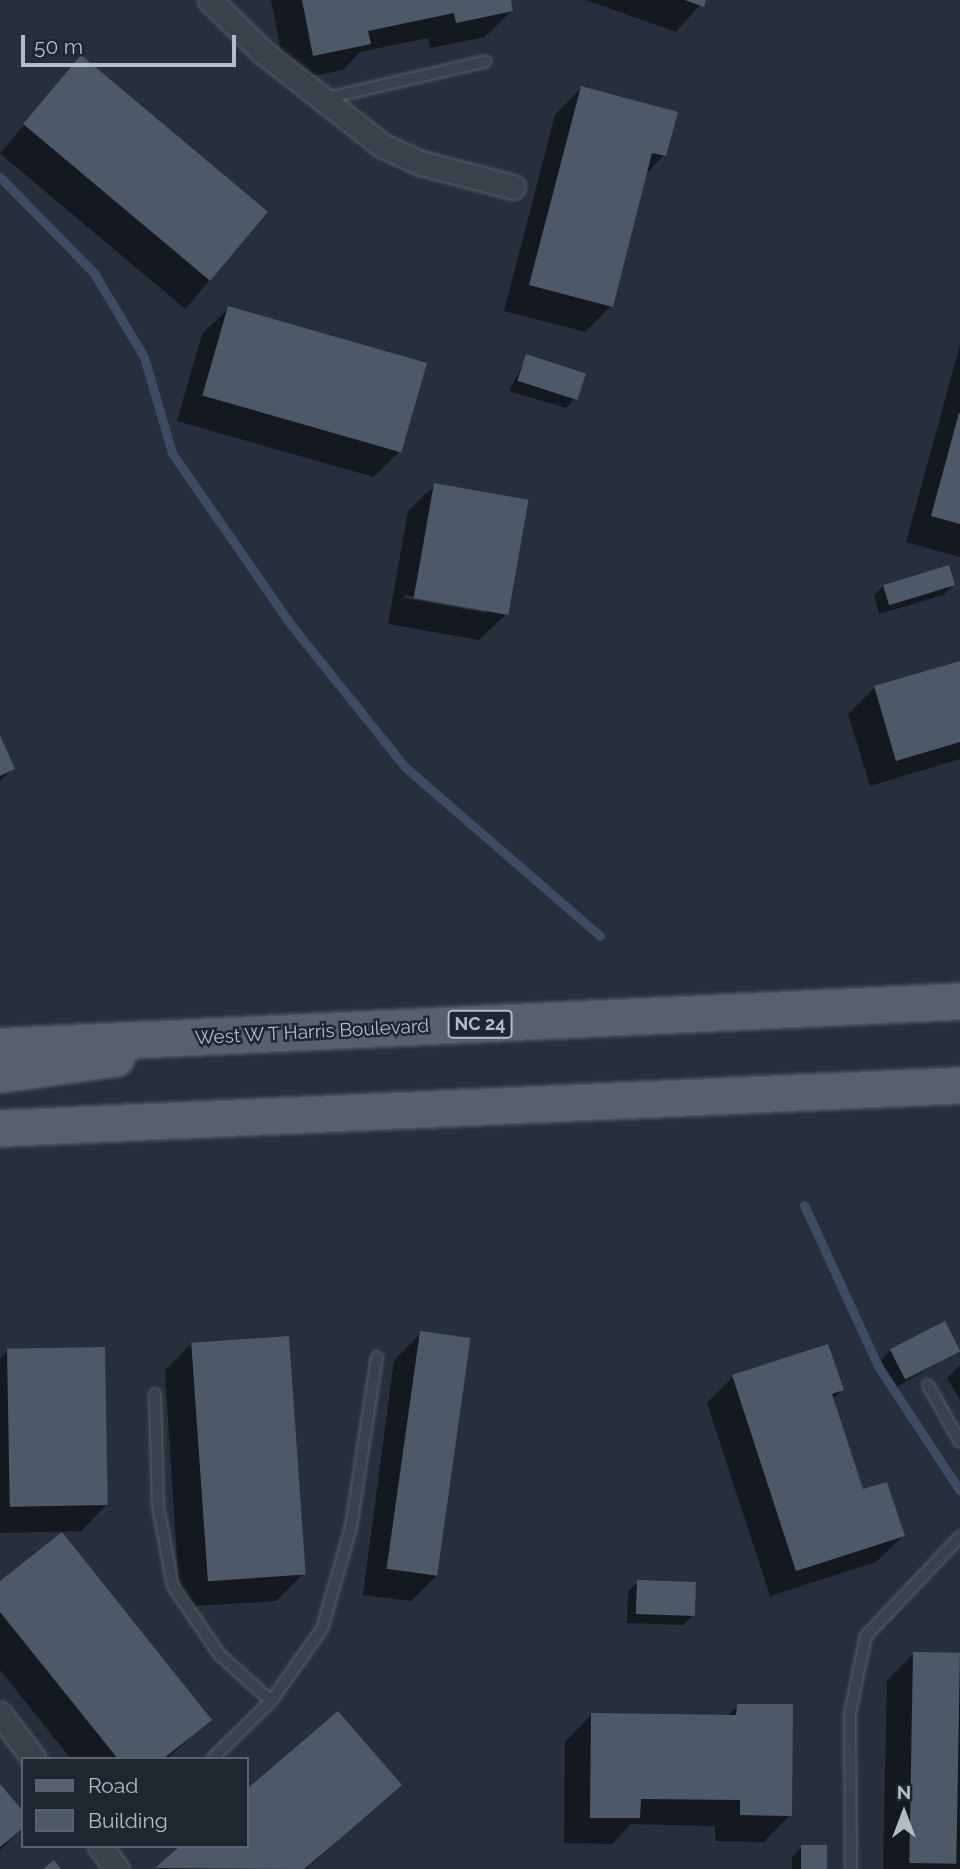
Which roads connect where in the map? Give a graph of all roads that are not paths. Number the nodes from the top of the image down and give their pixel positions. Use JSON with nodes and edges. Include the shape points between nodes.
{"nodes":[{"id":1,"x":210,"y":0,"type":"edge"},
{"id":2,"x":486,"y":61,"type":"dead end"},
{"id":3,"x":320,"y":99,"type":"junction"},
{"id":4,"x":513,"y":187,"type":"dead end"},
{"id":5,"x":960,"y":1002,"type":"edge"},
{"id":6,"x":225,"y":1036,"type":"junction"},
{"id":7,"x":0,"y":1046,"type":"edge"},
{"id":8,"x":0,"y":1074,"type":"edge"},
{"id":9,"x":960,"y":1085,"type":"edge"},
{"id":10,"x":0,"y":1128,"type":"edge"},
{"id":11,"x":377,"y":1357,"type":"dead end"},
{"id":12,"x":928,"y":1385,"type":"dead end"},
{"id":13,"x":155,"y":1394,"type":"dead end"},
{"id":14,"x":960,"y":1442,"type":"edge"},
{"id":15,"x":960,"y":1537,"type":"edge"},
{"id":16,"x":271,"y":1701,"type":"junction"},
{"id":17,"x":0,"y":1714,"type":"edge"},
{"id":18,"x":32,"y":1757,"type":"edge"},
{"id":19,"x":214,"y":1757,"type":"edge"},
{"id":20,"x":104,"y":1848,"type":"edge"},
{"id":21,"x":117,"y":1869,"type":"edge"},
{"id":22,"x":851,"y":1869,"type":"edge"}],
"edges":[{"from":1,"to":3,"type":"street"},
{"from":2,"to":3,"type":"lane"},
{"from":3,"to":4,"type":"street","via":[[383,146],[421,163]]},
{"from":5,"to":6,"type":"main road","name":"West W T Harris Boulevard","number":"NC 24"},
{"from":6,"to":7,"type":"main road","name":"West W T Harris Boulevard","number":"NC 24"},
{"from":6,"to":8,"type":"main road","via":[[64,1069]]},
{"from":9,"to":10,"type":"main road"},
{"from":11,"to":16,"type":"lane","via":[[351,1527],[323,1629]]},
{"from":12,"to":14,"type":"lane"},
{"from":13,"to":16,"type":"lane","via":[[158,1506],[173,1586],[219,1654]]},
{"from":15,"to":22,"type":"lane","via":[[866,1636],[850,1713]]},
{"from":16,"to":19,"type":"lane"},
{"from":17,"to":18,"type":"street"},
{"from":20,"to":21,"type":"street"}]}
